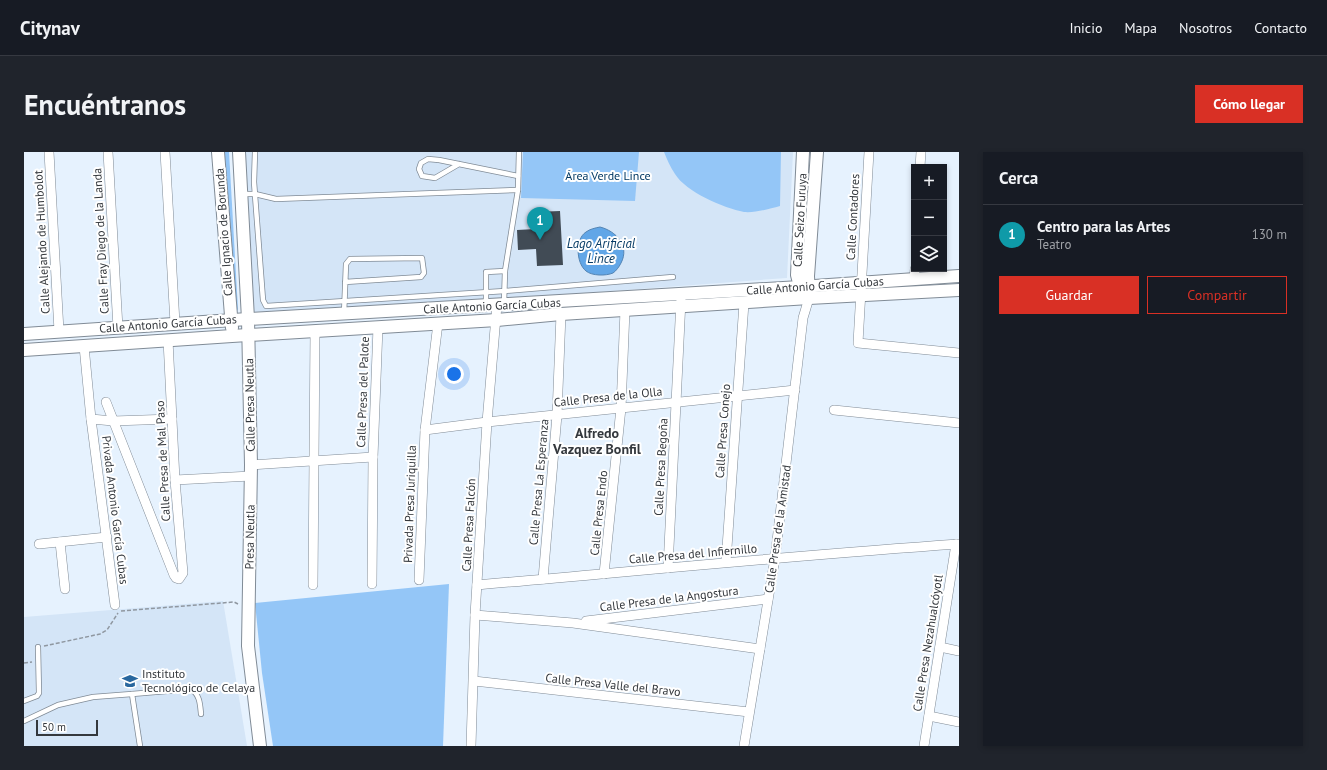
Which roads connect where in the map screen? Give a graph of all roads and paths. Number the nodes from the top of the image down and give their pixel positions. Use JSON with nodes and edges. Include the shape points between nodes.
{"nodes":[{"id":1,"x":49,"y":152,"type":"edge"},
{"id":2,"x":108,"y":152,"type":"edge"},
{"id":3,"x":165,"y":152,"type":"edge"},
{"id":4,"x":218,"y":152,"type":"edge"},
{"id":5,"x":238,"y":152,"type":"edge"},
{"id":6,"x":255,"y":152,"type":"edge"},
{"id":7,"x":519,"y":152,"type":"edge"},
{"id":8,"x":803,"y":152,"type":"edge"},
{"id":9,"x":817,"y":152,"type":"edge"},
{"id":10,"x":869,"y":152,"type":"edge"},
{"id":11,"x":921,"y":152,"type":"edge"},
{"id":12,"x":459,"y":164,"type":"junction"},
{"id":13,"x":920,"y":164,"type":"edge"},
{"id":14,"x":247,"y":172,"type":"junction"},
{"id":15,"x":518,"y":176,"type":"junction"},
{"id":16,"x":518,"y":190,"type":"junction"},
{"id":17,"x":241,"y":194,"type":"junction"},
{"id":18,"x":255,"y":194,"type":"junction"},
{"id":19,"x":505,"y":271,"type":"junction"},
{"id":20,"x":914,"y":274,"type":"edge"},
{"id":21,"x":959,"y":276,"type":"edge"},
{"id":22,"x":673,"y":277,"type":"dead end"},
{"id":23,"x":345,"y":282,"type":"junction"},
{"id":24,"x":862,"y":289,"type":"junction"},
{"id":25,"x":959,"y":290,"type":"edge"},
{"id":26,"x":505,"y":291,"type":"junction"},
{"id":27,"x":486,"y":292,"type":"junction"},
{"id":28,"x":805,"y":292,"type":"junction"},
{"id":29,"x":681,"y":294,"type":"junction"},
{"id":30,"x":344,"y":300,"type":"junction"},
{"id":31,"x":744,"y":302,"type":"junction"},
{"id":32,"x":496,"y":305,"type":"junction"},
{"id":33,"x":680,"y":306,"type":"junction"},
{"id":34,"x":625,"y":310,"type":"junction"},
{"id":35,"x":344,"y":314,"type":"junction"},
{"id":36,"x":561,"y":314,"type":"junction"},
{"id":37,"x":248,"y":319,"type":"junction"},
{"id":38,"x":231,"y":320,"type":"junction"},
{"id":39,"x":497,"y":320,"type":"junction"},
{"id":40,"x":438,"y":322,"type":"junction"},
{"id":41,"x":175,"y":323,"type":"junction"},
{"id":42,"x":378,"y":327,"type":"junction"},
{"id":43,"x":118,"y":328,"type":"junction"},
{"id":44,"x":59,"y":331,"type":"junction"},
{"id":45,"x":314,"y":331,"type":"junction"},
{"id":46,"x":24,"y":334,"type":"edge"},
{"id":47,"x":248,"y":335,"type":"junction"},
{"id":48,"x":232,"y":336,"type":"junction"},
{"id":49,"x":168,"y":340,"type":"junction"},
{"id":50,"x":84,"y":346,"type":"junction"},
{"id":51,"x":24,"y":350,"type":"edge"},
{"id":52,"x":959,"y":354,"type":"edge"},
{"id":53,"x":795,"y":390,"type":"junction"},
{"id":54,"x":738,"y":396,"type":"junction"},
{"id":55,"x":106,"y":402,"type":"dead end"},
{"id":56,"x":676,"y":402,"type":"junction"},
{"id":57,"x":621,"y":408,"type":"junction"},
{"id":58,"x":834,"y":410,"type":"dead end"},
{"id":59,"x":557,"y":415,"type":"junction"},
{"id":60,"x":91,"y":419,"type":"junction"},
{"id":61,"x":172,"y":419,"type":"junction"},
{"id":62,"x":113,"y":421,"type":"junction"},
{"id":63,"x":487,"y":422,"type":"junction"},
{"id":64,"x":959,"y":424,"type":"edge"},
{"id":65,"x":425,"y":430,"type":"junction"},
{"id":66,"x":372,"y":457,"type":"junction"},
{"id":67,"x":314,"y":462,"type":"junction"},
{"id":68,"x":251,"y":471,"type":"junction"},
{"id":69,"x":175,"y":480,"type":"junction"},
{"id":70,"x":107,"y":537,"type":"junction"},
{"id":71,"x":60,"y":542,"type":"junction"},
{"id":72,"x":39,"y":544,"type":"dead end"},
{"id":73,"x":957,"y":544,"type":"edge"},
{"id":74,"x":775,"y":558,"type":"junction"},
{"id":75,"x":726,"y":562,"type":"junction"},
{"id":76,"x":668,"y":568,"type":"junction"},
{"id":77,"x":604,"y":574,"type":"junction"},
{"id":78,"x":543,"y":579,"type":"junction"},
{"id":79,"x":419,"y":580,"type":"dead end"},
{"id":80,"x":372,"y":584,"type":"dead end"},
{"id":81,"x":313,"y":585,"type":"dead end"},
{"id":82,"x":477,"y":585,"type":"junction"},
{"id":83,"x":954,"y":585,"type":"edge"},
{"id":84,"x":64,"y":589,"type":"dead end"},
{"id":85,"x":768,"y":599,"type":"junction"},
{"id":86,"x":115,"y":605,"type":"dead end"},
{"id":87,"x":240,"y":606,"type":"dead end"},
{"id":88,"x":475,"y":615,"type":"junction"},
{"id":89,"x":573,"y":623,"type":"junction"},
{"id":90,"x":38,"y":647,"type":"joint"},
{"id":91,"x":940,"y":647,"type":"junction"},
{"id":92,"x":760,"y":650,"type":"junction"},
{"id":93,"x":959,"y":651,"type":"edge"},
{"id":94,"x":474,"y":681,"type":"junction"},
{"id":95,"x":132,"y":694,"type":"junction"},
{"id":96,"x":24,"y":701,"type":"edge"},
{"id":97,"x":749,"y":712,"type":"junction"},
{"id":98,"x":201,"y":714,"type":"dead end"},
{"id":99,"x":929,"y":716,"type":"junction"},
{"id":100,"x":24,"y":721,"type":"edge"},
{"id":101,"x":959,"y":722,"type":"edge"},
{"id":102,"x":140,"y":746,"type":"edge"},
{"id":103,"x":260,"y":746,"type":"edge"},
{"id":104,"x":471,"y":746,"type":"edge"},
{"id":105,"x":744,"y":746,"type":"edge"},
{"id":106,"x":924,"y":746,"type":"edge"}],
"edges":[{"from":1,"to":44,"type":"street","name":"Calle Alejando de Humbolot"},
{"from":2,"to":43,"type":"street","name":"Calle Fray Diego de la Landa"},
{"from":3,"to":41,"type":"street"},
{"from":4,"to":38,"type":"street","name":"Calle Ignacio de Borunda"},
{"from":5,"to":14,"type":"street","name":"Calle Ignacio de Borunda"},
{"from":6,"to":14,"type":"lane"},
{"from":7,"to":15,"type":"lane"},
{"from":8,"to":28,"type":"street","name":"Calle Seizo Furuya","via":[[797,275]]},
{"from":9,"to":28,"type":"street","name":"Calle Seizo Furuya"},
{"from":10,"to":24,"type":"street","name":"Calle Contadores"},
{"from":11,"to":13,"type":"street"},
{"from":12,"to":12,"type":"lane","via":[[428,159],[421,163],[419,169],[422,176],[435,178]]},
{"from":12,"to":15,"type":"lane"},
{"from":14,"to":17,"type":"street","name":"Calle Ignacio de Borunda"},
{"from":14,"to":18,"type":"lane"},
{"from":15,"to":16,"type":"lane"},
{"from":16,"to":18,"type":"lane","via":[[276,199]]},
{"from":16,"to":19,"type":"lane"},
{"from":17,"to":18,"type":"lane"},
{"from":17,"to":37,"type":"street","name":"Calle Ignacio de Borunda"},
{"from":18,"to":30,"type":"lane","via":[[263,300],[266,306]]},
{"from":19,"to":26,"type":"lane"},
{"from":19,"to":27,"type":"lane","via":[[486,272]]},
{"from":20,"to":21,"type":"street","name":"Calle Antonio García Cubas"},
{"from":20,"to":24,"type":"street","name":"Calle Antonio García Cubas"},
{"from":22,"to":26,"type":"lane"},
{"from":23,"to":23,"type":"lane","via":[[346,264],[350,259],[422,258],[424,274],[421,277]]},
{"from":23,"to":30,"type":"lane"},
{"from":24,"to":25,"type":"street","name":"Calle Antonio García Cubas"},
{"from":24,"to":28,"type":"street","name":"Calle Antonio García Cubas"},
{"from":24,"to":52,"type":"street","name":"Calle Contadores","via":[[858,343]]},
{"from":26,"to":27,"type":"lane"},
{"from":26,"to":32,"type":"lane"},
{"from":27,"to":30,"type":"lane"},
{"from":27,"to":32,"type":"lane"},
{"from":28,"to":29,"type":"street","name":"Calle Antonio García Cubas"},
{"from":28,"to":31,"type":"street","name":"Calle Antonio García Cubas"},
{"from":28,"to":53,"type":"street","name":"Calle Presa de la Amistad"},
{"from":29,"to":32,"type":"street","name":"Calle Antonio García Cubas"},
{"from":29,"to":33,"type":"street","name":"Calle Presa Begoña"},
{"from":30,"to":35,"type":"lane"},
{"from":31,"to":33,"type":"street","name":"Calle Antonio García Cubas"},
{"from":31,"to":54,"type":"street","name":"Calle Presa Conejo"},
{"from":32,"to":35,"type":"street","name":"Calle Antonio García Cubas"},
{"from":32,"to":39,"type":"street","name":"Calle Presa Falcón"},
{"from":33,"to":34,"type":"street","name":"Calle Antonio García Cubas"},
{"from":33,"to":56,"type":"street","name":"Calle Presa Begoña"},
{"from":34,"to":36,"type":"street","name":"Calle Antonio García Cubas"},
{"from":34,"to":57,"type":"street","name":"Calle Presa Endo"},
{"from":35,"to":37,"type":"street","name":"Calle Antonio García Cubas"},
{"from":36,"to":39,"type":"street","name":"Calle Antonio García Cubas"},
{"from":36,"to":59,"type":"street","name":"Calle Presa La Esperanza"},
{"from":37,"to":38,"type":"street","name":"Calle Antonio García Cubas"},
{"from":37,"to":47,"type":"street","name":"Calle Ignacio de Borunda"},
{"from":38,"to":41,"type":"street","name":"Calle Antonio García Cubas"},
{"from":38,"to":48,"type":"street","name":"Calle Ignacio de Borunda"},
{"from":39,"to":40,"type":"street","name":"Calle Antonio García Cubas"},
{"from":39,"to":63,"type":"street","name":"Calle Presa Falcón"},
{"from":40,"to":42,"type":"street","name":"Calle Antonio García Cubas"},
{"from":40,"to":65,"type":"street","name":"Privada Presa Juriquilla"},
{"from":41,"to":43,"type":"street","name":"Calle Antonio García Cubas"},
{"from":42,"to":45,"type":"street","name":"Calle Antonio García Cubas"},
{"from":42,"to":66,"type":"street","name":"Calle Presa del Palote"},
{"from":43,"to":44,"type":"street","name":"Calle Antonio García Cubas"},
{"from":44,"to":46,"type":"street","name":"Calle Antonio García Cubas"},
{"from":45,"to":47,"type":"street","name":"Calle Antonio García Cubas"},
{"from":45,"to":67,"type":"street"},
{"from":47,"to":48,"type":"street","name":"Calle Antonio García Cubas"},
{"from":47,"to":68,"type":"street","name":"Calle Presa Neutla"},
{"from":48,"to":49,"type":"street","name":"Calle Antonio García Cubas"},
{"from":49,"to":50,"type":"street","name":"Calle Antonio García Cubas"},
{"from":49,"to":61,"type":"street","name":"Calle Presa de Mal Paso"},
{"from":50,"to":51,"type":"street","name":"Calle Antonio García Cubas"},
{"from":50,"to":60,"type":"street"},
{"from":53,"to":54,"type":"street","name":"Calle Presa de la Olla"},
{"from":53,"to":74,"type":"street","name":"Calle Presa de la Amistad"},
{"from":54,"to":56,"type":"street","name":"Calle Presa de la Olla"},
{"from":54,"to":75,"type":"street","name":"Calle Presa Conejo"},
{"from":55,"to":62,"type":"street"},
{"from":56,"to":57,"type":"street","name":"Calle Presa de la Olla"},
{"from":56,"to":76,"type":"street","name":"Calle Presa Begoña"},
{"from":57,"to":59,"type":"street","name":"Calle Presa de la Olla"},
{"from":57,"to":77,"type":"street","name":"Calle Presa Endo"},
{"from":58,"to":64,"type":"street"},
{"from":59,"to":63,"type":"street","name":"Calle Presa de la Olla"},
{"from":59,"to":78,"type":"street","name":"Calle Presa La Esperanza"},
{"from":60,"to":62,"type":"street"},
{"from":60,"to":70,"type":"street","name":"Privada Antonio García Cubas"},
{"from":61,"to":62,"type":"street"},
{"from":61,"to":69,"type":"street","name":"Calle Presa de Mal Paso"},
{"from":62,"to":69,"type":"street","name":"Calle Presa de Mal Paso","via":[[174,575],[179,579],[183,573]]},
{"from":63,"to":65,"type":"street","name":"Calle Presa de la Olla"},
{"from":63,"to":82,"type":"street","name":"Calle Presa Falcón"},
{"from":65,"to":79,"type":"street","name":"Privada Presa Juriquilla"},
{"from":66,"to":67,"type":"street"},
{"from":66,"to":80,"type":"street","name":"Calle Presa del Palote"},
{"from":67,"to":68,"type":"street"},
{"from":67,"to":81,"type":"street"},
{"from":68,"to":69,"type":"street"},
{"from":68,"to":103,"type":"street","name":"Presa Neutla","via":[[248,646]]},
{"from":70,"to":71,"type":"street"},
{"from":70,"to":86,"type":"street","name":"Privada Antonio García Cubas"},
{"from":71,"to":72,"type":"street"},
{"from":71,"to":84,"type":"street"},
{"from":73,"to":74,"type":"street","name":"Calle Presa del Infiernillo"},
{"from":73,"to":83,"type":"street","name":"Calle Presa Nezahualcóyotl"},
{"from":74,"to":75,"type":"street","name":"Calle Presa del Infiernillo"},
{"from":74,"to":85,"type":"street","name":"Calle Presa de la Amistad"},
{"from":75,"to":76,"type":"street","name":"Calle Presa del Infiernillo"},
{"from":76,"to":77,"type":"street","name":"Calle Presa del Infiernillo"},
{"from":77,"to":78,"type":"street","name":"Calle Presa del Infiernillo"},
{"from":78,"to":82,"type":"street","name":"Calle Presa del Infiernillo"},
{"from":82,"to":88,"type":"street","name":"Calle Presa Falcón"},
{"from":83,"to":91,"type":"street","name":"Calle Presa Nezahualcóyotl"},
{"from":85,"to":89,"type":"street","name":"Calle Presa de la Angostura"},
{"from":85,"to":92,"type":"street","name":"Calle Presa de la Amistad"},
{"from":87,"to":90,"type":"path","via":[[234,602],[120,611],[107,630],[100,634]]},
{"from":88,"to":89,"type":"street","name":"Calle Presa de la Angostura"},
{"from":88,"to":94,"type":"street","name":"Calle Presa Falcón"},
{"from":89,"to":92,"type":"street","name":"Calle Presa de la Angostura"},
{"from":90,"to":96,"type":"lane","via":[[39,694]]},
{"from":91,"to":93,"type":"street"},
{"from":91,"to":99,"type":"street","name":"Calle Presa Nezahualcóyotl"},
{"from":92,"to":97,"type":"street","name":"Calle Presa de la Amistad"},
{"from":94,"to":97,"type":"street","name":"Calle Presa Valle del Bravo"},
{"from":94,"to":104,"type":"street","name":"Calle Presa Falcón"},
{"from":95,"to":98,"type":"lane","via":[[191,689],[196,692]]},
{"from":95,"to":100,"type":"lane","via":[[58,705]]},
{"from":95,"to":102,"type":"lane"},
{"from":97,"to":105,"type":"street","name":"Calle Presa de la Amistad"},
{"from":99,"to":101,"type":"street"},
{"from":99,"to":106,"type":"street","name":"Calle Presa Nezahualcóyotl"}]}
